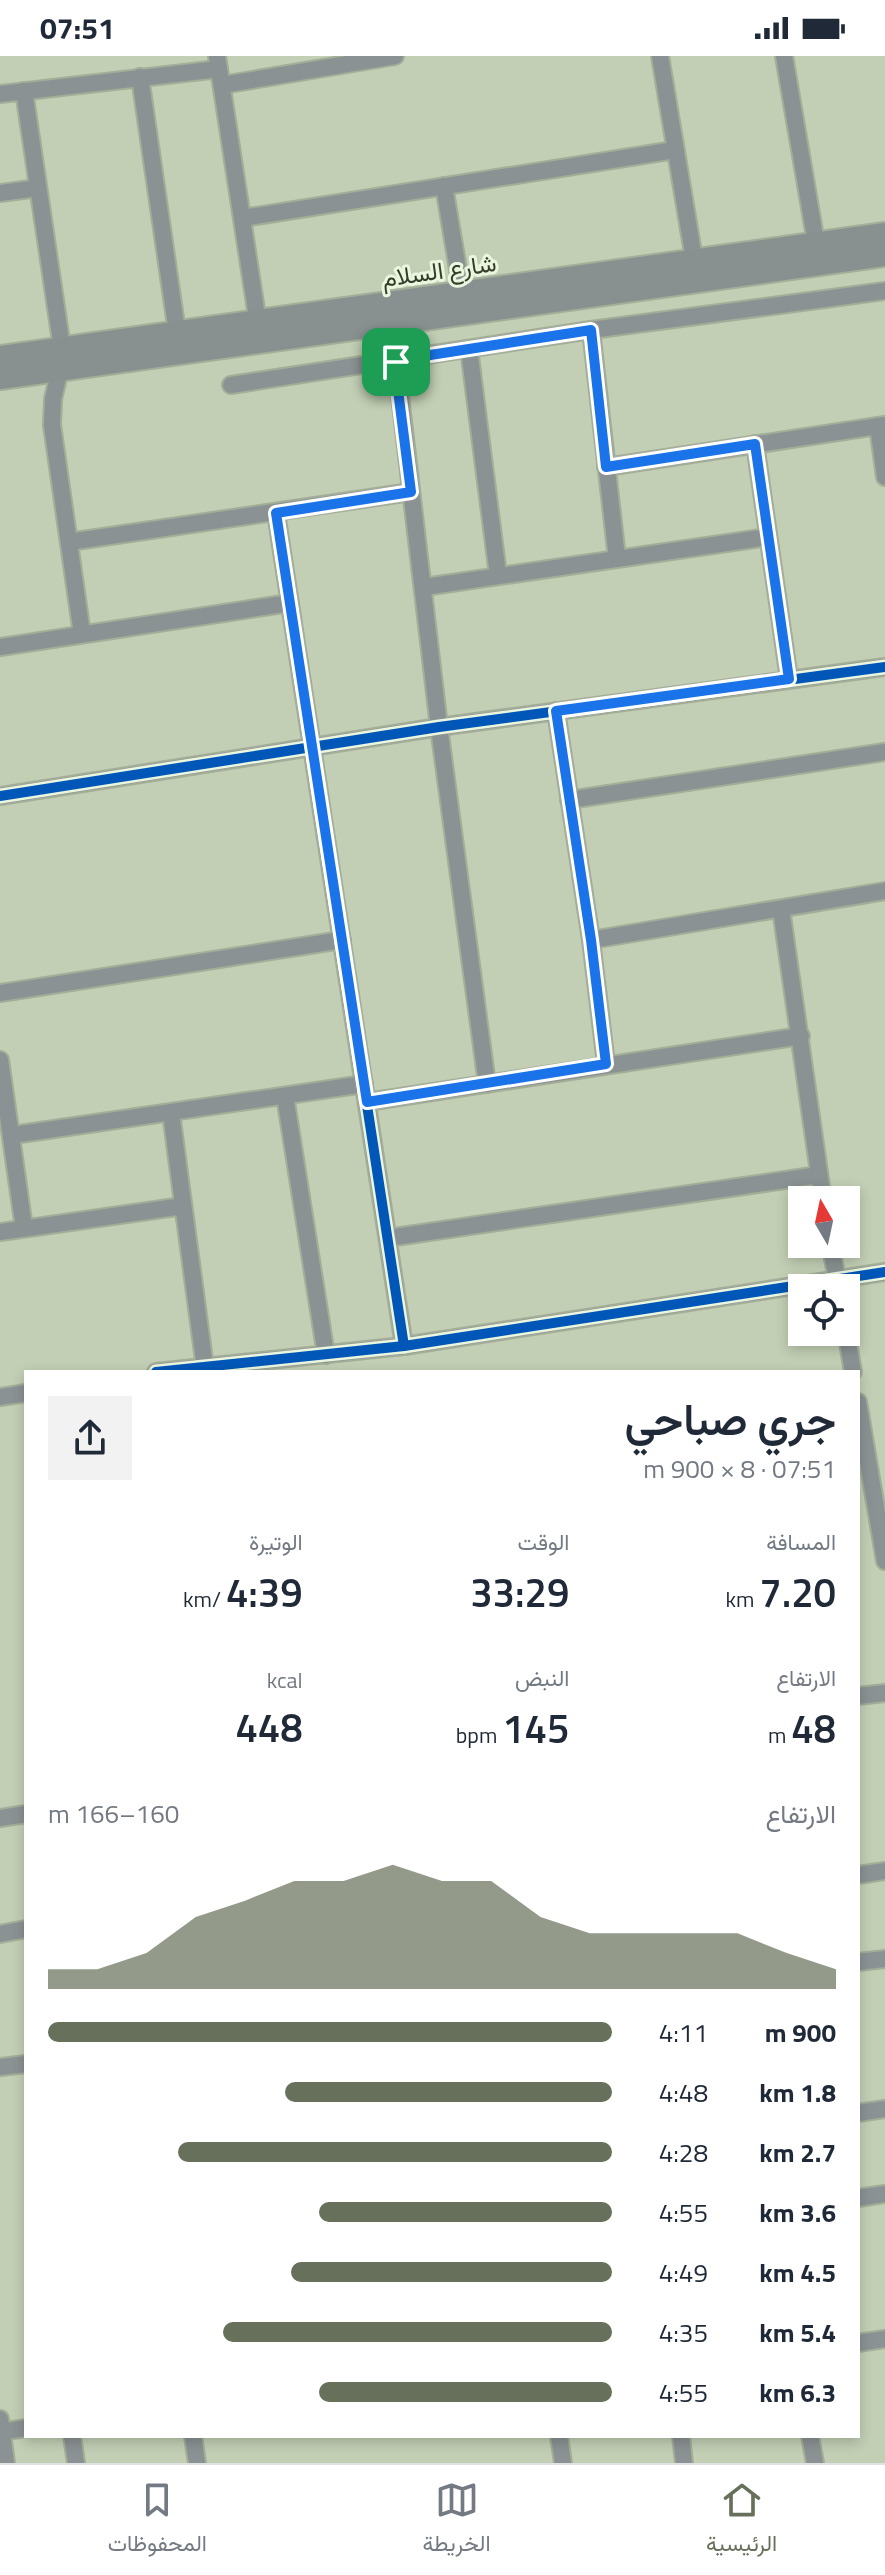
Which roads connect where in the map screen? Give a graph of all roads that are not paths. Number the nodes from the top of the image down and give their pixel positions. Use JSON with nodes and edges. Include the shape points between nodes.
{"nodes":[{"id":1,"x":395,"y":56,"type":"edge"},
{"id":2,"x":660,"y":56,"type":"edge"},
{"id":3,"x":784,"y":56,"type":"edge"},
{"id":4,"x":348,"y":60,"type":"edge"},
{"id":5,"x":219,"y":70,"type":"edge"},
{"id":6,"x":140,"y":77,"type":"junction"},
{"id":7,"x":24,"y":91,"type":"junction"},
{"id":8,"x":0,"y":94,"type":"edge"},
{"id":9,"x":675,"y":150,"type":"junction"},
{"id":10,"x":444,"y":186,"type":"junction"},
{"id":11,"x":38,"y":188,"type":"junction"},
{"id":12,"x":0,"y":193,"type":"edge"},
{"id":13,"x":243,"y":218,"type":"junction"},
{"id":14,"x":885,"y":234,"type":"edge"},
{"id":15,"x":816,"y":243,"type":"junction"},
{"id":16,"x":885,"y":255,"type":"edge"},
{"id":17,"x":694,"y":259,"type":"junction"},
{"id":18,"x":885,"y":291,"type":"edge"},
{"id":19,"x":462,"y":293,"type":"junction"},
{"id":20,"x":258,"y":323,"type":"junction"},
{"id":21,"x":591,"y":330,"type":"junction"},
{"id":22,"x":177,"y":332,"type":"junction"},
{"id":23,"x":469,"y":349,"type":"junction"},
{"id":24,"x":0,"y":357,"type":"edge"},
{"id":25,"x":61,"y":359,"type":"junction"},
{"id":26,"x":396,"y":362,"type":"junction"},
{"id":27,"x":0,"y":378,"type":"edge"},
{"id":28,"x":231,"y":385,"type":"dead end"},
{"id":29,"x":882,"y":426,"type":"edge"},
{"id":30,"x":755,"y":444,"type":"junction"},
{"id":31,"x":606,"y":467,"type":"junction"},
{"id":32,"x":885,"y":477,"type":"edge"},
{"id":33,"x":411,"y":492,"type":"junction"},
{"id":34,"x":276,"y":513,"type":"junction"},
{"id":35,"x":768,"y":537,"type":"junction"},
{"id":36,"x":69,"y":542,"type":"junction"},
{"id":37,"x":617,"y":558,"type":"junction"},
{"id":38,"x":498,"y":575,"type":"junction"},
{"id":39,"x":424,"y":587,"type":"junction"},
{"id":40,"x":290,"y":603,"type":"junction"},
{"id":41,"x":82,"y":634,"type":"junction"},
{"id":42,"x":0,"y":647,"type":"edge"},
{"id":43,"x":885,"y":667,"type":"edge"},
{"id":44,"x":789,"y":679,"type":"junction"},
{"id":45,"x":556,"y":711,"type":"junction"},
{"id":46,"x":439,"y":727,"type":"junction"},
{"id":47,"x":312,"y":746,"type":"junction"},
{"id":48,"x":885,"y":752,"type":"edge"},
{"id":49,"x":0,"y":796,"type":"edge"},
{"id":50,"x":569,"y":800,"type":"junction"},
{"id":51,"x":885,"y":891,"type":"edge"},
{"id":52,"x":781,"y":909,"type":"junction"},
{"id":53,"x":342,"y":940,"type":"junction"},
{"id":54,"x":591,"y":940,"type":"junction"},
{"id":55,"x":0,"y":993,"type":"edge"},
{"id":56,"x":801,"y":1036,"type":"junction"},
{"id":57,"x":0,"y":1060,"type":"edge"},
{"id":58,"x":606,"y":1064,"type":"junction"},
{"id":59,"x":364,"y":1084,"type":"junction"},
{"id":60,"x":487,"y":1084,"type":"junction"},
{"id":61,"x":285,"y":1096,"type":"junction"},
{"id":62,"x":367,"y":1102,"type":"junction"},
{"id":63,"x":171,"y":1113,"type":"junction"},
{"id":64,"x":13,"y":1135,"type":"junction"},
{"id":65,"x":819,"y":1175,"type":"junction"},
{"id":66,"x":821,"y":1186,"type":"edge"},
{"id":67,"x":183,"y":1206,"type":"junction"},
{"id":68,"x":24,"y":1228,"type":"junction"},
{"id":69,"x":0,"y":1232,"type":"edge"},
{"id":70,"x":388,"y":1238,"type":"junction"},
{"id":71,"x":885,"y":1272,"type":"edge"},
{"id":72,"x":860,"y":1278,"type":"edge"},
{"id":73,"x":788,"y":1291,"type":"edge"},
{"id":74,"x":404,"y":1346,"type":"junction"},
{"id":75,"x":849,"y":1346,"type":"edge"},
{"id":76,"x":326,"y":1355,"type":"junction"},
{"id":77,"x":206,"y":1370,"type":"edge"},
{"id":78,"x":853,"y":1370,"type":"edge"},
{"id":79,"x":24,"y":1393,"type":"edge"},
{"id":80,"x":0,"y":1397,"type":"edge"},
{"id":81,"x":860,"y":1414,"type":"edge"},
{"id":82,"x":885,"y":1561,"type":"edge"},
{"id":83,"x":885,"y":1693,"type":"edge"},
{"id":84,"x":860,"y":1696,"type":"edge"},
{"id":85,"x":24,"y":1814,"type":"edge"},
{"id":86,"x":0,"y":1818,"type":"edge"},
{"id":87,"x":885,"y":1871,"type":"edge"},
{"id":88,"x":860,"y":1875,"type":"edge"},
{"id":89,"x":24,"y":1929,"type":"edge"},
{"id":90,"x":0,"y":1934,"type":"edge"},
{"id":91,"x":885,"y":1959,"type":"edge"},
{"id":92,"x":860,"y":1962,"type":"edge"},
{"id":93,"x":24,"y":2064,"type":"edge"},
{"id":94,"x":0,"y":2067,"type":"edge"},
{"id":95,"x":885,"y":2109,"type":"edge"},
{"id":96,"x":860,"y":2113,"type":"edge"},
{"id":97,"x":885,"y":2194,"type":"edge"},
{"id":98,"x":860,"y":2198,"type":"edge"},
{"id":99,"x":885,"y":2339,"type":"edge"},
{"id":100,"x":860,"y":2343,"type":"edge"},
{"id":101,"x":1,"y":2428,"type":"edge"},
{"id":102,"x":24,"y":2428,"type":"edge"},
{"id":103,"x":72,"y":2438,"type":"edge"},
{"id":104,"x":193,"y":2438,"type":"edge"},
{"id":105,"x":559,"y":2438,"type":"edge"},
{"id":106,"x":681,"y":2438,"type":"edge"},
{"id":107,"x":810,"y":2438,"type":"edge"},
{"id":108,"x":6,"y":2463,"type":"edge"},
{"id":109,"x":76,"y":2463,"type":"edge"},
{"id":110,"x":197,"y":2463,"type":"edge"},
{"id":111,"x":563,"y":2463,"type":"edge"},
{"id":112,"x":684,"y":2463,"type":"edge"},
{"id":113,"x":815,"y":2463,"type":"edge"}],
"edges":[{"from":1,"to":4,"type":"street"},
{"from":2,"to":9,"type":"street"},
{"from":3,"to":15,"type":"street"},
{"from":4,"to":5,"type":"street"},
{"from":5,"to":6,"type":"street"},
{"from":5,"to":13,"type":"street"},
{"from":6,"to":7,"type":"street"},
{"from":6,"to":22,"type":"street"},
{"from":7,"to":8,"type":"street"},
{"from":7,"to":11,"type":"street"},
{"from":9,"to":10,"type":"street"},
{"from":9,"to":17,"type":"street"},
{"from":10,"to":13,"type":"street"},
{"from":10,"to":19,"type":"street"},
{"from":11,"to":12,"type":"street"},
{"from":11,"to":25,"type":"street"},
{"from":13,"to":20,"type":"street"},
{"from":14,"to":15,"type":"main road","name":"شارع السلام"},
{"from":15,"to":17,"type":"main road","name":"شارع السلام"},
{"from":16,"to":25,"type":"main road","name":"شارع السلام"},
{"from":17,"to":19,"type":"main road","name":"شارع السلام"},
{"from":18,"to":21,"type":"street"},
{"from":19,"to":20,"type":"main road","name":"شارع السلام"},
{"from":20,"to":22,"type":"main road","name":"شارع السلام"},
{"from":21,"to":23,"type":"street"},
{"from":21,"to":31,"type":"street"},
{"from":22,"to":25,"type":"main road","name":"شارع السلام"},
{"from":23,"to":26,"type":"street"},
{"from":23,"to":38,"type":"street"},
{"from":24,"to":25,"type":"main road","name":"شارع السلام"},
{"from":25,"to":27,"type":"main road","name":"شارع السلام"},
{"from":25,"to":36,"type":"street","via":[[52,425]]},
{"from":26,"to":28,"type":"street"},
{"from":26,"to":33,"type":"street"},
{"from":29,"to":30,"type":"street"},
{"from":29,"to":32,"type":"street"},
{"from":30,"to":31,"type":"street"},
{"from":30,"to":35,"type":"street"},
{"from":31,"to":37,"type":"street"},
{"from":33,"to":34,"type":"street"},
{"from":33,"to":39,"type":"street"},
{"from":34,"to":36,"type":"street"},
{"from":34,"to":40,"type":"street"},
{"from":35,"to":37,"type":"street"},
{"from":35,"to":44,"type":"street"},
{"from":36,"to":41,"type":"street"},
{"from":37,"to":38,"type":"street"},
{"from":38,"to":39,"type":"street"},
{"from":39,"to":46,"type":"street"},
{"from":40,"to":41,"type":"street"},
{"from":40,"to":47,"type":"street"},
{"from":41,"to":42,"type":"street"},
{"from":43,"to":44,"type":"street"},
{"from":44,"to":45,"type":"street"},
{"from":45,"to":46,"type":"street"},
{"from":45,"to":50,"type":"street"},
{"from":46,"to":47,"type":"street"},
{"from":46,"to":60,"type":"street"},
{"from":47,"to":49,"type":"street"},
{"from":47,"to":53,"type":"street"},
{"from":48,"to":50,"type":"street"},
{"from":50,"to":54,"type":"street"},
{"from":51,"to":52,"type":"street"},
{"from":52,"to":54,"type":"street"},
{"from":52,"to":56,"type":"street"},
{"from":53,"to":55,"type":"street"},
{"from":53,"to":59,"type":"street"},
{"from":54,"to":58,"type":"street"},
{"from":56,"to":58,"type":"street"},
{"from":56,"to":65,"type":"street"},
{"from":57,"to":64,"type":"street"},
{"from":58,"to":60,"type":"street"},
{"from":59,"to":61,"type":"street"},
{"from":59,"to":62,"type":"street"},
{"from":60,"to":62,"type":"street"},
{"from":61,"to":63,"type":"street"},
{"from":61,"to":76,"type":"street"},
{"from":62,"to":70,"type":"street"},
{"from":63,"to":64,"type":"street"},
{"from":63,"to":67,"type":"street"},
{"from":64,"to":68,"type":"street"},
{"from":65,"to":66,"type":"street"},
{"from":65,"to":70,"type":"street"},
{"from":67,"to":68,"type":"street"},
{"from":67,"to":77,"type":"street"},
{"from":68,"to":69,"type":"street"},
{"from":70,"to":74,"type":"street"},
{"from":71,"to":72,"type":"street"},
{"from":73,"to":74,"type":"street"},
{"from":74,"to":76,"type":"street"},
{"from":75,"to":78,"type":"street"},
{"from":76,"to":77,"type":"street"},
{"from":79,"to":80,"type":"street"},
{"from":81,"to":82,"type":"street"},
{"from":83,"to":84,"type":"street"},
{"from":85,"to":86,"type":"street"},
{"from":87,"to":88,"type":"street"},
{"from":89,"to":90,"type":"street"},
{"from":91,"to":92,"type":"street"},
{"from":93,"to":94,"type":"street"},
{"from":95,"to":96,"type":"street"},
{"from":97,"to":98,"type":"street"},
{"from":99,"to":100,"type":"street"},
{"from":101,"to":102,"type":"street"},
{"from":101,"to":108,"type":"street"},
{"from":103,"to":109,"type":"street"},
{"from":104,"to":110,"type":"street"},
{"from":105,"to":111,"type":"street"},
{"from":106,"to":112,"type":"street"},
{"from":107,"to":113,"type":"street"}]}
